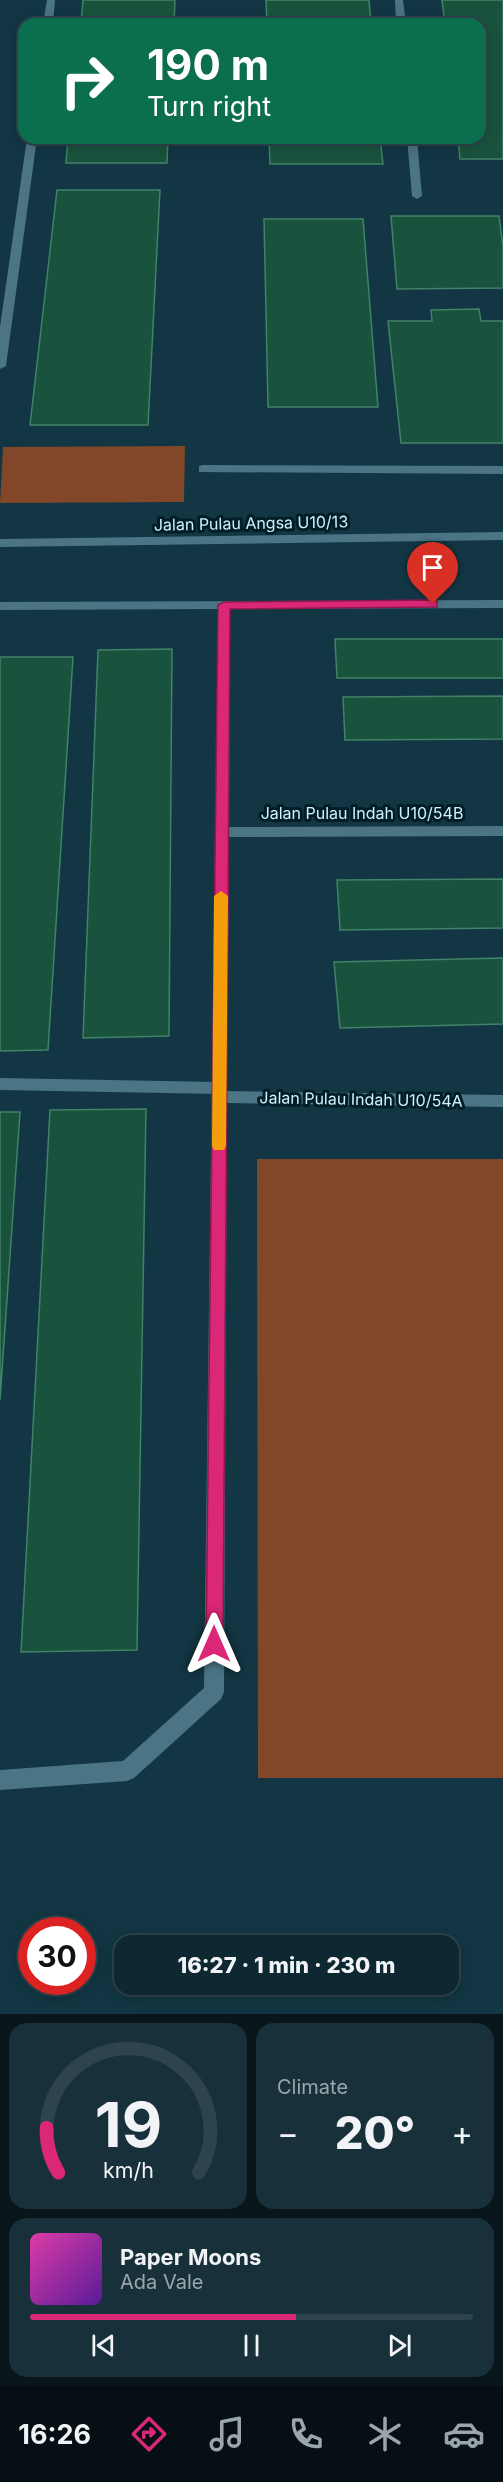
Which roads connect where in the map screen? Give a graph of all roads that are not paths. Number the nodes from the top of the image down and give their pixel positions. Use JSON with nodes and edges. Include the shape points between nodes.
{"nodes":[{"id":1,"x":51,"y":0,"type":"edge"},
{"id":2,"x":399,"y":0,"type":"edge"},
{"id":3,"x":49,"y":18,"type":"edge"},
{"id":4,"x":400,"y":18,"type":"edge"},
{"id":5,"x":31,"y":144,"type":"edge"},
{"id":6,"x":412,"y":144,"type":"edge"},
{"id":7,"x":417,"y":196,"type":"dead end"},
{"id":8,"x":0,"y":366,"type":"edge"},
{"id":9,"x":203,"y":469,"type":"dead end"},
{"id":10,"x":503,"y":470,"type":"edge"},
{"id":11,"x":503,"y":536,"type":"edge"},
{"id":12,"x":0,"y":543,"type":"edge"},
{"id":13,"x":503,"y":604,"type":"edge"},
{"id":14,"x":224,"y":605,"type":"junction"},
{"id":15,"x":0,"y":606,"type":"edge"},
{"id":16,"x":503,"y":831,"type":"edge"},
{"id":17,"x":222,"y":832,"type":"junction"},
{"id":18,"x":0,"y":1084,"type":"edge"},
{"id":19,"x":219,"y":1093,"type":"junction"},
{"id":20,"x":503,"y":1101,"type":"edge"},
{"id":21,"x":0,"y":1780,"type":"edge"}],
"edges":[{"from":1,"to":3,"type":"street"},
{"from":2,"to":4,"type":"street"},
{"from":5,"to":8,"type":"street"},
{"from":6,"to":7,"type":"street"},
{"from":9,"to":10,"type":"street"},
{"from":11,"to":12,"type":"street","name":"Jalan Pulau Angsa U10/13"},
{"from":13,"to":14,"type":"street"},
{"from":14,"to":15,"type":"street"},
{"from":14,"to":17,"type":"street"},
{"from":16,"to":17,"type":"street","name":"Jalan Pulau Indah U10/54B"},
{"from":17,"to":19,"type":"street"},
{"from":18,"to":19,"type":"street","name":"Jalan Pulau Indah U10/54A"},
{"from":19,"to":20,"type":"street","name":"Jalan Pulau Indah U10/54A"},
{"from":19,"to":21,"type":"street","via":[[214,1692],[127,1771]]}]}
